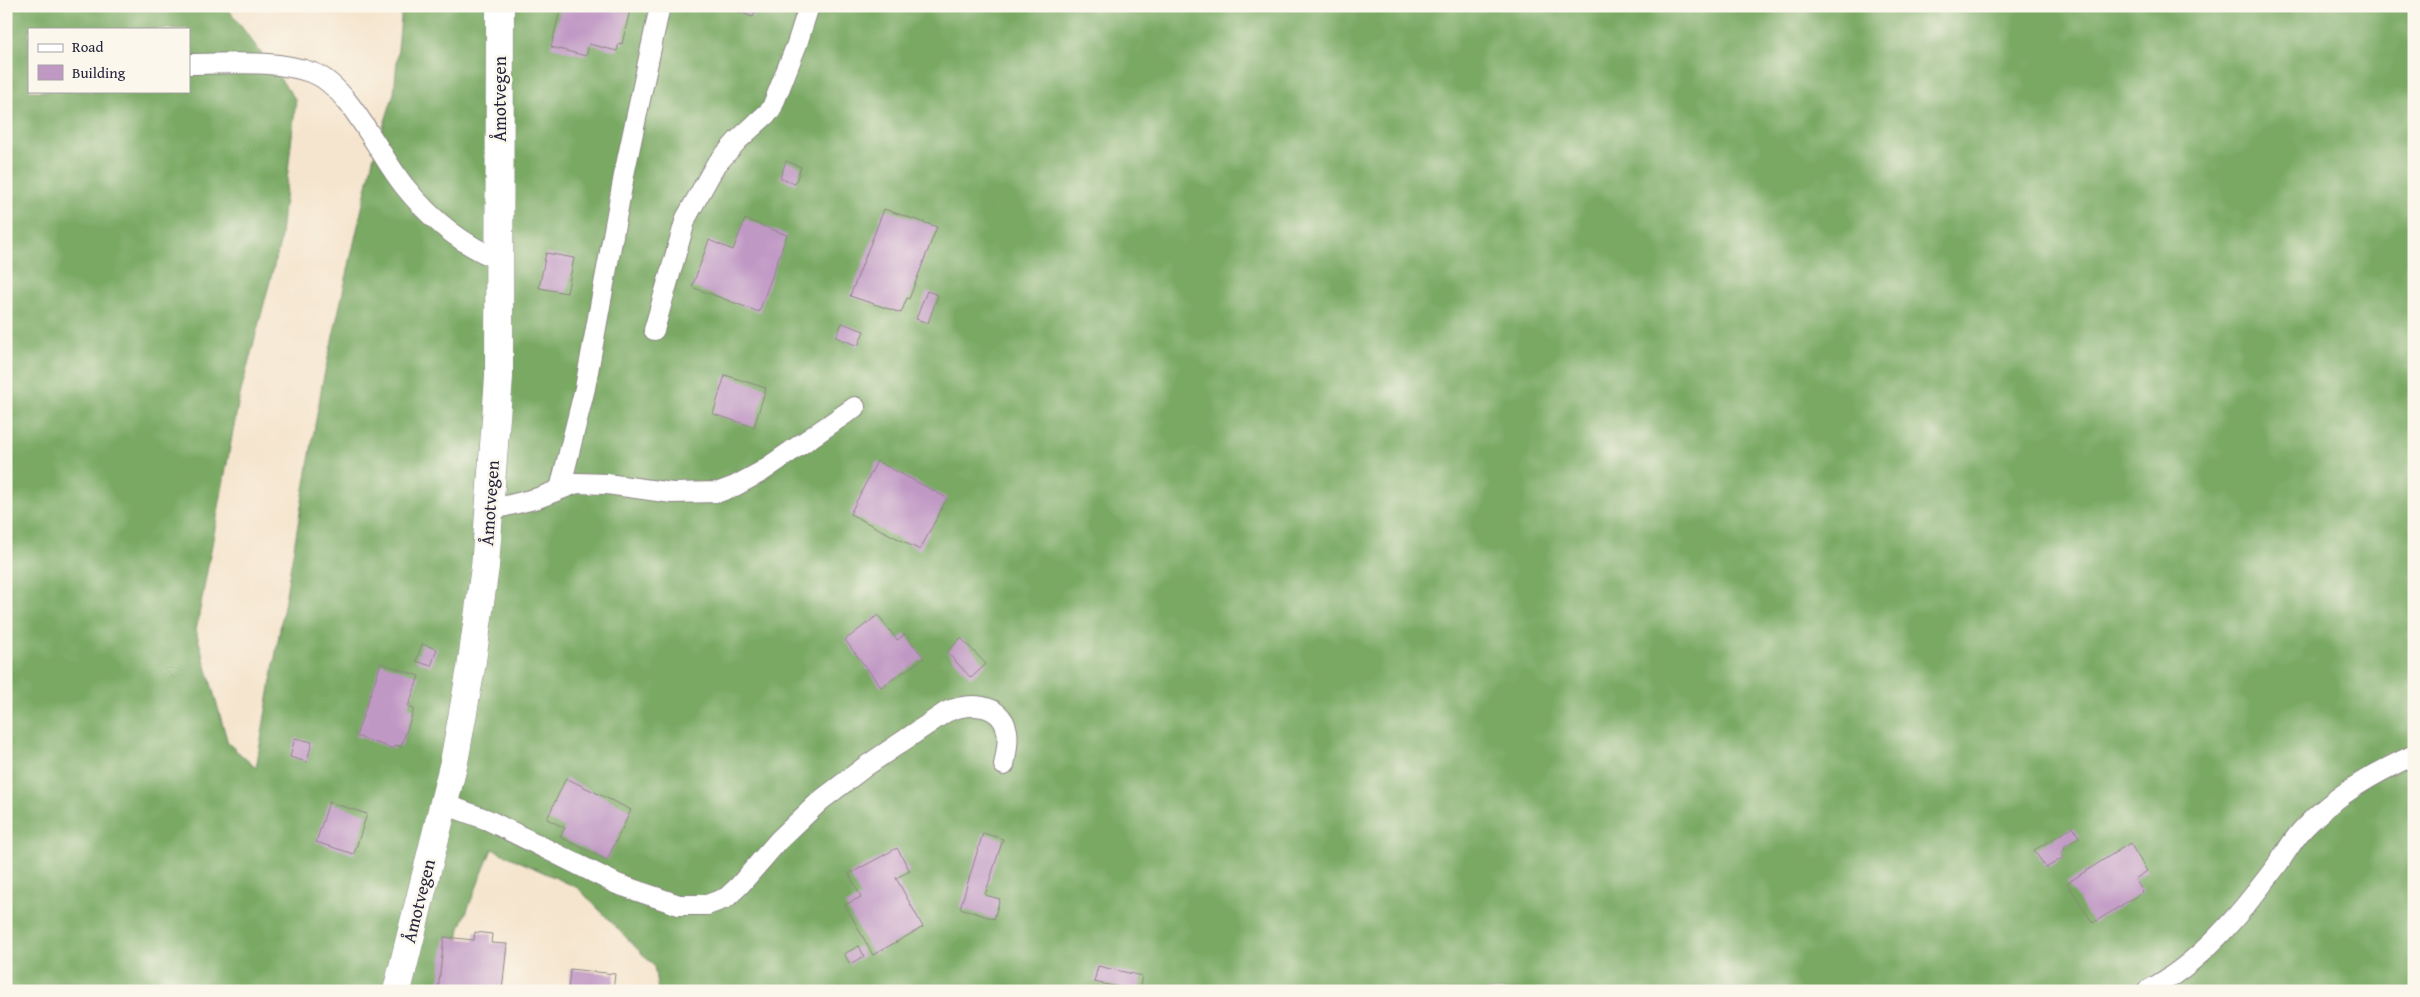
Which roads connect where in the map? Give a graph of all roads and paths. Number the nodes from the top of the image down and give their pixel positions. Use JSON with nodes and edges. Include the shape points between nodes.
{"nodes":[{"id":1,"x":500,"y":6,"type":"edge"},
{"id":2,"x":660,"y":6,"type":"edge"},
{"id":3,"x":809,"y":6,"type":"edge"},
{"id":4,"x":190,"y":64,"type":"edge"},
{"id":5,"x":500,"y":260,"type":"junction"},
{"id":6,"x":654,"y":330,"type":"dead end"},
{"id":7,"x":855,"y":407,"type":"dead end"},
{"id":8,"x":560,"y":489,"type":"junction"},
{"id":9,"x":490,"y":510,"type":"junction"},
{"id":10,"x":2414,"y":755,"type":"edge"},
{"id":11,"x":1004,"y":765,"type":"dead end"},
{"id":12,"x":444,"y":804,"type":"junction"},
{"id":13,"x":397,"y":991,"type":"edge"},
{"id":14,"x":2147,"y":991,"type":"edge"}],
"edges":[{"from":1,"to":5,"type":"main road","name":"Åmotvegen"},
{"from":2,"to":8,"type":"lane","via":[[625,170],[585,388]]},
{"from":3,"to":6,"type":"lane","via":[[798,44],[771,110],[715,166],[686,218]]},
{"from":4,"to":5,"type":"lane","via":[[288,65],[315,73],[333,84],[404,186],[428,214],[476,251]]},
{"from":5,"to":9,"type":"main road","name":"Åmotvegen","via":[[500,377]]},
{"from":7,"to":8,"type":"lane","via":[[761,472],[718,492],[672,493],[577,483]]},
{"from":8,"to":9,"type":"lane"},
{"from":9,"to":12,"type":"main road","name":"Åmotvegen","via":[[471,668]]},
{"from":10,"to":14,"type":"lane","via":[[2370,775],[2328,805],[2302,829],[2234,917],[2200,955]]},
{"from":11,"to":12,"type":"lane","via":[[1007,730],[999,717],[976,705],[959,706],[946,712],[820,801],[726,898],[707,905],[678,905],[617,884],[488,820]]},
{"from":12,"to":13,"type":"main road","name":"Åmotvegen"}]}
